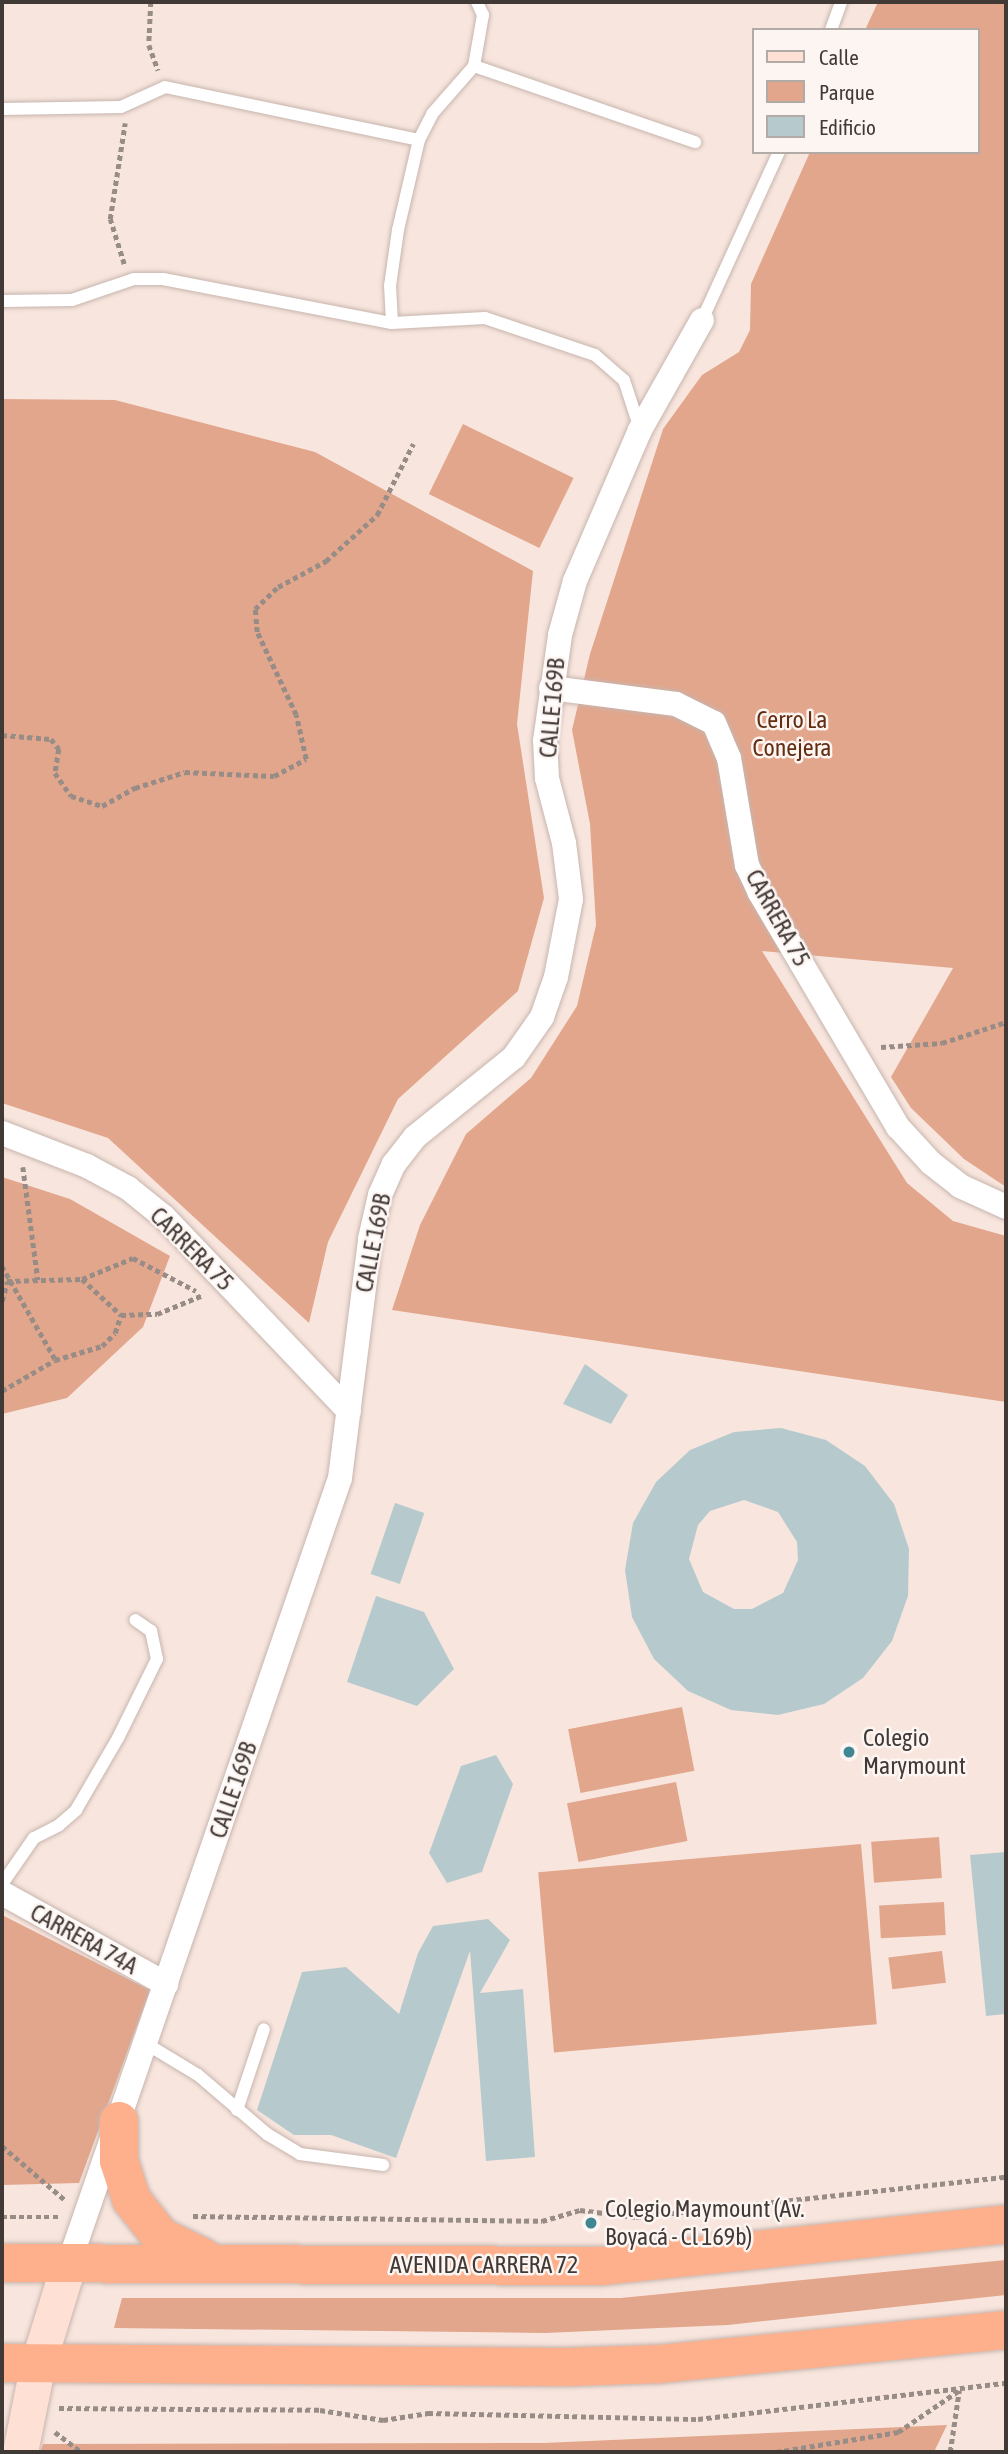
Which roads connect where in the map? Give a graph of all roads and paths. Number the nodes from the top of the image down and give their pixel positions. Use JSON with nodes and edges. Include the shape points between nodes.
{"nodes":[{"id":1,"x":151,"y":2,"type":"edge"},
{"id":2,"x":477,"y":2,"type":"edge"},
{"id":3,"x":841,"y":2,"type":"edge"},
{"id":4,"x":832,"y":28,"type":"edge"},
{"id":5,"x":474,"y":66,"type":"junction"},
{"id":6,"x":165,"y":87,"type":"junction"},
{"id":7,"x":121,"y":107,"type":"junction"},
{"id":8,"x":2,"y":108,"type":"edge"},
{"id":9,"x":419,"y":140,"type":"junction"},
{"id":10,"x":695,"y":142,"type":"dead end"},
{"id":11,"x":778,"y":154,"type":"edge"},
{"id":12,"x":134,"y":279,"type":"junction"},
{"id":13,"x":2,"y":301,"type":"edge"},
{"id":14,"x":702,"y":320,"type":"joint"},
{"id":15,"x":392,"y":323,"type":"junction"},
{"id":16,"x":640,"y":430,"type":"junction"},
{"id":17,"x":413,"y":444,"type":"dead end"},
{"id":18,"x":551,"y":688,"type":"junction"},
{"id":19,"x":2,"y":735,"type":"edge"},
{"id":20,"x":1006,"y":1022,"type":"edge"},
{"id":21,"x":876,"y":1048,"type":"dead end"},
{"id":22,"x":10,"y":1136,"type":"edge"},
{"id":23,"x":1006,"y":1207,"type":"edge"},
{"id":24,"x":2,"y":1266,"type":"edge"},
{"id":25,"x":82,"y":1279,"type":"junction"},
{"id":26,"x":38,"y":1280,"type":"junction"},
{"id":27,"x":7,"y":1281,"type":"junction"},
{"id":28,"x":2,"y":1301,"type":"edge"},
{"id":29,"x":121,"y":1315,"type":"junction"},
{"id":30,"x":55,"y":1360,"type":"junction"},
{"id":31,"x":2,"y":1391,"type":"edge"},
{"id":32,"x":349,"y":1411,"type":"junction"},
{"id":33,"x":135,"y":1620,"type":"dead end"},
{"id":34,"x":2,"y":1884,"type":"edge"},
{"id":35,"x":2,"y":1893,"type":"edge"},
{"id":36,"x":166,"y":1984,"type":"junction"},
{"id":37,"x":264,"y":2029,"type":"dead end"},
{"id":38,"x":145,"y":2043,"type":"junction"},
{"id":39,"x":237,"y":2109,"type":"junction"},
{"id":40,"x":119,"y":2121,"type":"junction"},
{"id":41,"x":2,"y":2146,"type":"edge"},
{"id":42,"x":383,"y":2165,"type":"dead end"},
{"id":43,"x":1006,"y":2177,"type":"edge"},
{"id":44,"x":141,"y":2216,"type":"junction"},
{"id":45,"x":2,"y":2217,"type":"edge"},
{"id":46,"x":85,"y":2217,"type":"junction"},
{"id":47,"x":1006,"y":2224,"type":"edge"},
{"id":48,"x":213,"y":2261,"type":"junction"},
{"id":49,"x":2,"y":2263,"type":"edge"},
{"id":50,"x":69,"y":2263,"type":"junction"},
{"id":51,"x":1006,"y":2330,"type":"edge"},
{"id":52,"x":20,"y":2363,"type":"edge"},
{"id":53,"x":1006,"y":2383,"type":"edge"},
{"id":54,"x":959,"y":2390,"type":"junction"},
{"id":55,"x":15,"y":2416,"type":"edge"},
{"id":56,"x":19,"y":2452,"type":"edge"},
{"id":57,"x":776,"y":2452,"type":"edge"},
{"id":58,"x":950,"y":2452,"type":"edge"}],
"edges":[{"from":1,"to":6,"type":"path","via":[[149,45]]},
{"from":2,"to":5,"type":"lane","via":[[482,15]]},
{"from":3,"to":4,"type":"lane"},
{"from":5,"to":9,"type":"lane","via":[[432,114]]},
{"from":5,"to":10,"type":"lane"},
{"from":6,"to":7,"type":"lane"},
{"from":6,"to":9,"type":"lane"},
{"from":7,"to":8,"type":"lane"},
{"from":7,"to":12,"type":"path","via":[[126,130],[110,219],[121,260]]},
{"from":9,"to":15,"type":"lane","via":[[398,230],[390,286]]},
{"from":11,"to":14,"type":"lane","name":"CALLE 169B"},
{"from":12,"to":13,"type":"lane","via":[[72,300]]},
{"from":12,"to":15,"type":"lane","via":[[163,279]]},
{"from":14,"to":16,"type":"street","name":"CALLE 169B"},
{"from":15,"to":16,"type":"lane","via":[[485,318],[594,355],[624,380]]},
{"from":16,"to":18,"type":"street","name":"CALLE 169B","via":[[575,581]]},
{"from":17,"to":19,"type":"path","via":[[377,515],[326,561],[278,587],[255,610],[257,632],[296,715],[306,759],[274,776],[184,772],[135,788],[102,806],[71,796],[55,773],[59,749],[51,739]]},
{"from":18,"to":23,"type":"street","name":"CARRERA 75","via":[[676,704],[715,723],[729,758],[741,838],[760,893],[898,1127],[960,1186]]},
{"from":18,"to":32,"type":"street","name":"CALLE 169B","via":[[545,741],[547,778],[564,843],[571,900],[556,977],[542,1017],[514,1057],[415,1137],[394,1164],[380,1195],[370,1240]]},
{"from":20,"to":21,"type":"path","via":[[942,1044]]},
{"from":22,"to":26,"type":"path"},
{"from":22,"to":32,"type":"street","name":"CARRERA 75","via":[[128,1188],[164,1217]]},
{"from":24,"to":27,"type":"path"},
{"from":25,"to":26,"type":"path"},
{"from":25,"to":29,"type":"path"},
{"from":25,"to":29,"type":"path","via":[[133,1258],[204,1294],[157,1314]]},
{"from":26,"to":27,"type":"path"},
{"from":27,"to":28,"type":"path"},
{"from":27,"to":30,"type":"path"},
{"from":29,"to":30,"type":"path","via":[[115,1333],[102,1346]]},
{"from":30,"to":31,"type":"path"},
{"from":32,"to":36,"type":"street","name":"CALLE 169B","via":[[334,1497]]},
{"from":33,"to":34,"type":"lane","via":[[151,1632],[157,1659],[118,1738],[76,1810],[34,1838]]},
{"from":35,"to":36,"type":"street","name":"CARRERA 74A"},
{"from":36,"to":38,"type":"street","name":"CALLE 169B"},
{"from":37,"to":39,"type":"lane"},
{"from":38,"to":39,"type":"lane","via":[[198,2075]]},
{"from":38,"to":40,"type":"street","name":"CALLE 169B"},
{"from":39,"to":42,"type":"lane","via":[[300,2154]]},
{"from":40,"to":44,"type":"highway","via":[[123,2180]]},
{"from":40,"to":46,"type":"street","name":"CALLE 169B"},
{"from":41,"to":46,"type":"path"},
{"from":43,"to":44,"type":"path","via":[[636,2217],[580,2210],[542,2221]]},
{"from":44,"to":48,"type":"highway","via":[[161,2237]]},
{"from":45,"to":46,"type":"path"},
{"from":46,"to":50,"type":"street","name":"CALLE 169B"},
{"from":47,"to":48,"type":"highway","name":"AVENIDA CARRERA 72","via":[[602,2266]]},
{"from":48,"to":50,"type":"highway","name":"AVENIDA CARRERA 72"},
{"from":49,"to":50,"type":"highway","name":"AVENIDA CARRERA 72"},
{"from":50,"to":52,"type":"main road","name":"CALLE 169B"},
{"from":51,"to":52,"type":"highway","via":[[593,2367]]},
{"from":52,"to":55,"type":"main road","name":"CALLE 169B"},
{"from":53,"to":54,"type":"path"},
{"from":54,"to":55,"type":"path","via":[[698,2419],[428,2413],[383,2420],[320,2410]]},
{"from":54,"to":57,"type":"path","via":[[898,2432]]},
{"from":54,"to":58,"type":"path"},
{"from":55,"to":56,"type":"main road","name":"CALLE 169B"}]}
